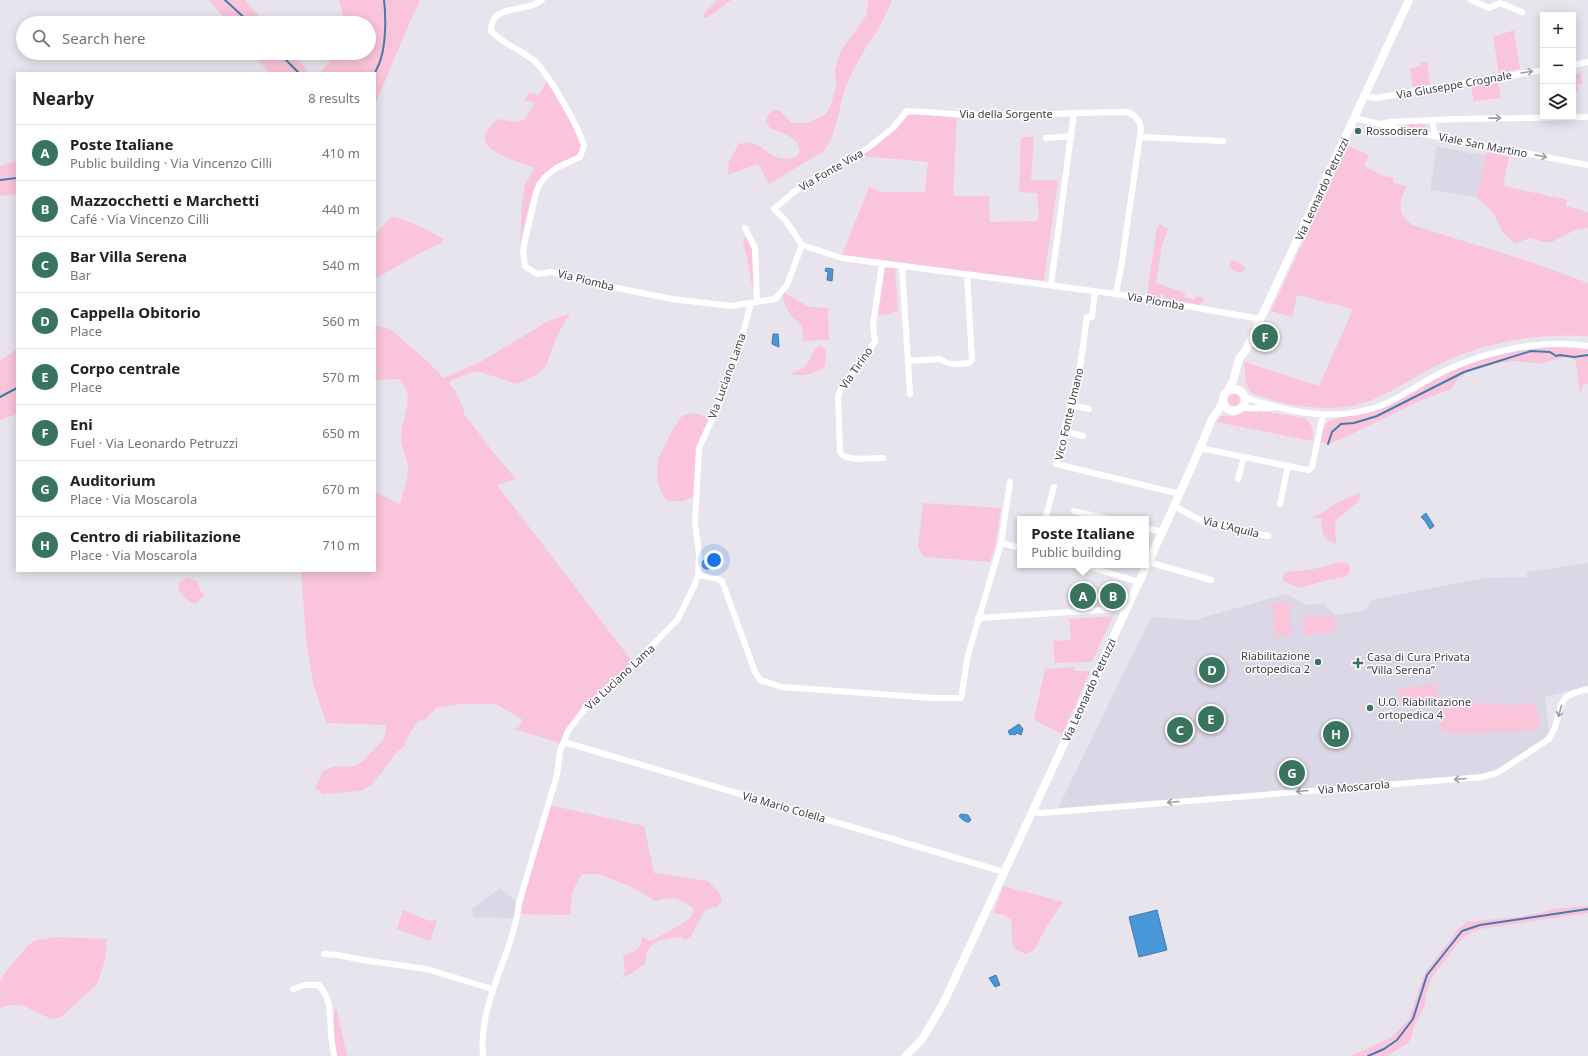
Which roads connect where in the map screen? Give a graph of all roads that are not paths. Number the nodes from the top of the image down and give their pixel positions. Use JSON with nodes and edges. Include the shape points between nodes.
{"nodes":[{"id":1,"x":542,"y":0,"type":"edge"},
{"id":2,"x":1409,"y":0,"type":"edge"},
{"id":3,"x":1471,"y":0,"type":"edge"},
{"id":4,"x":1522,"y":12,"type":"dead end"},
{"id":5,"x":1588,"y":62,"type":"edge"},
{"id":6,"x":1576,"y":64,"type":"edge"},
{"id":7,"x":1540,"y":71,"type":"edge"},
{"id":8,"x":1365,"y":96,"type":"junction"},
{"id":9,"x":1074,"y":112,"type":"junction"},
{"id":10,"x":1588,"y":117,"type":"edge"},
{"id":11,"x":1354,"y":118,"type":"junction"},
{"id":12,"x":1432,"y":120,"type":"junction"},
{"id":13,"x":1402,"y":121,"type":"junction"},
{"id":14,"x":1379,"y":124,"type":"junction"},
{"id":15,"x":1400,"y":130,"type":"junction"},
{"id":16,"x":1071,"y":136,"type":"junction"},
{"id":17,"x":1435,"y":136,"type":"junction"},
{"id":18,"x":1140,"y":137,"type":"junction"},
{"id":19,"x":1046,"y":138,"type":"dead end"},
{"id":20,"x":1223,"y":141,"type":"dead end"},
{"id":21,"x":868,"y":148,"type":"joint"},
{"id":22,"x":1588,"y":165,"type":"edge"},
{"id":23,"x":745,"y":228,"type":"dead end"},
{"id":24,"x":802,"y":245,"type":"junction"},
{"id":25,"x":882,"y":264,"type":"junction"},
{"id":26,"x":902,"y":267,"type":"junction"},
{"id":27,"x":967,"y":274,"type":"junction"},
{"id":28,"x":1051,"y":285,"type":"junction"},
{"id":29,"x":1095,"y":291,"type":"junction"},
{"id":30,"x":1116,"y":294,"type":"junction"},
{"id":31,"x":754,"y":302,"type":"junction"},
{"id":32,"x":1261,"y":320,"type":"junction"},
{"id":33,"x":1588,"y":346,"type":"edge"},
{"id":34,"x":1243,"y":355,"type":"junction"},
{"id":35,"x":908,"y":361,"type":"junction"},
{"id":36,"x":1228,"y":390,"type":"junction"},
{"id":37,"x":1242,"y":393,"type":"junction"},
{"id":38,"x":910,"y":394,"type":"dead end"},
{"id":39,"x":1223,"y":403,"type":"junction"},
{"id":40,"x":1070,"y":405,"type":"junction"},
{"id":41,"x":1242,"y":408,"type":"junction"},
{"id":42,"x":1089,"y":409,"type":"dead end"},
{"id":43,"x":1285,"y":409,"type":"junction"},
{"id":44,"x":1229,"y":410,"type":"junction"},
{"id":45,"x":1323,"y":415,"type":"junction"},
{"id":46,"x":1064,"y":431,"type":"junction"},
{"id":47,"x":1083,"y":436,"type":"dead end"},
{"id":48,"x":1205,"y":436,"type":"junction"},
{"id":49,"x":1200,"y":448,"type":"junction"},
{"id":50,"x":1244,"y":457,"type":"junction"},
{"id":51,"x":883,"y":458,"type":"dead end"},
{"id":52,"x":1288,"y":466,"type":"junction"},
{"id":53,"x":1238,"y":479,"type":"dead end"},
{"id":54,"x":1010,"y":482,"type":"dead end"},
{"id":55,"x":1054,"y":488,"type":"dead end"},
{"id":56,"x":1180,"y":494,"type":"junction"},
{"id":57,"x":1280,"y":504,"type":"dead end"},
{"id":58,"x":1174,"y":506,"type":"junction"},
{"id":59,"x":1074,"y":511,"type":"dead end"},
{"id":60,"x":1046,"y":516,"type":"edge"},
{"id":61,"x":1095,"y":516,"type":"edge"},
{"id":62,"x":1149,"y":529,"type":"edge"},
{"id":63,"x":1162,"y":532,"type":"junction"},
{"id":64,"x":1268,"y":536,"type":"dead end"},
{"id":65,"x":1001,"y":543,"type":"junction"},
{"id":66,"x":1017,"y":547,"type":"edge"},
{"id":67,"x":1149,"y":560,"type":"edge"},
{"id":68,"x":1149,"y":562,"type":"edge"},
{"id":69,"x":1093,"y":568,"type":"edge"},
{"id":70,"x":1145,"y":568,"type":"edge"},
{"id":71,"x":698,"y":575,"type":"junction"},
{"id":72,"x":1211,"y":580,"type":"dead end"},
{"id":73,"x":1139,"y":582,"type":"junction"},
{"id":74,"x":1125,"y":611,"type":"junction"},
{"id":75,"x":978,"y":618,"type":"junction"},
{"id":76,"x":1588,"y":688,"type":"edge"},
{"id":77,"x":564,"y":742,"type":"junction"},
{"id":78,"x":1032,"y":812,"type":"junction"},
{"id":79,"x":1004,"y":872,"type":"junction"},
{"id":80,"x":324,"y":954,"type":"dead end"},
{"id":81,"x":293,"y":989,"type":"dead end"},
{"id":82,"x":492,"y":989,"type":"junction"},
{"id":83,"x":334,"y":1056,"type":"edge"},
{"id":84,"x":483,"y":1056,"type":"edge"},
{"id":85,"x":906,"y":1056,"type":"edge"}],
"edges":[{"from":1,"to":31,"type":"street","name":"Via Piomba","via":[[535,5],[496,15],[491,23],[491,31],[499,40],[533,60],[551,82],[576,126],[584,146],[580,157],[556,168],[539,185],[523,251],[525,266],[537,274],[564,274],[672,299],[731,306]]},
{"from":2,"to":8,"type":"main road","name":"Via Leonardo Petruzzi"},
{"from":3,"to":4,"type":"street","via":[[1489,8],[1500,3]]},
{"from":5,"to":6,"type":"street"},
{"from":8,"to":7,"type":"street","name":"Via Giuseppe Crognale","one_way":true,"via":[[1376,98]]},
{"from":8,"to":11,"type":"main road","name":"Via Leonardo Petruzzi"},
{"from":9,"to":16,"type":"street"},
{"from":9,"to":18,"type":"street","name":"Via della Sorgente","via":[[1128,112],[1140,123]]},
{"from":9,"to":21,"type":"street","name":"Via della Sorgente","via":[[988,116],[906,111],[894,127]]},
{"from":12,"to":10,"type":"street","one_way":true},
{"from":11,"to":14,"type":"street","name":"Viale San Martino"},
{"from":11,"to":32,"type":"main road","name":"Via Leonardo Petruzzi"},
{"from":12,"to":13,"type":"street"},
{"from":12,"to":17,"type":"street"},
{"from":13,"to":14,"type":"street"},
{"from":13,"to":15,"type":"street"},
{"from":14,"to":15,"type":"street","name":"Viale San Martino"},
{"from":15,"to":17,"type":"street","name":"Viale San Martino"},
{"from":16,"to":19,"type":"street"},
{"from":16,"to":28,"type":"street"},
{"from":17,"to":22,"type":"street","name":"Viale San Martino","one_way":true},
{"from":18,"to":20,"type":"street"},
{"from":18,"to":30,"type":"street","name":"Via della Sorgente"},
{"from":21,"to":24,"type":"street","name":"Via Fonte Viva","via":[[817,176],[774,209],[786,221]]},
{"from":23,"to":31,"type":"street","name":"Via Luciano Lama","via":[[755,248]]},
{"from":24,"to":25,"type":"street","name":"Via Piomba","via":[[842,258]]},
{"from":24,"to":31,"type":"street","name":"Via Piomba","via":[[786,285],[775,299]]},
{"from":25,"to":26,"type":"street","name":"Via Piomba"},
{"from":25,"to":51,"type":"street","name":"Via Tirino","via":[[874,325],[875,342],[838,396],[841,455],[849,458]]},
{"from":26,"to":27,"type":"street","name":"Via Piomba"},
{"from":26,"to":35,"type":"street"},
{"from":27,"to":28,"type":"street","name":"Via Piomba"},
{"from":27,"to":35,"type":"street","via":[[972,360],[969,363],[952,364],[940,359]]},
{"from":28,"to":29,"type":"street","name":"Via Piomba"},
{"from":29,"to":30,"type":"street","name":"Via Piomba"},
{"from":29,"to":40,"type":"street","name":"Vico Fonte Umano","via":[[1092,317],[1087,317],[1080,368]]},
{"from":30,"to":32,"type":"street","name":"Via Piomba"},
{"from":31,"to":71,"type":"street","name":"Via Luciano Lama","via":[[716,411],[699,448],[695,523],[699,554]]},
{"from":32,"to":34,"type":"main road","name":"Via Leonardo Petruzzi"},
{"from":33,"to":45,"type":"street","via":[[1538,345],[1503,351],[1448,369],[1384,404],[1354,413]]},
{"from":34,"to":36,"type":"main road","name":"Via Leonardo Petruzzi","via":[[1239,359]]},
{"from":34,"to":37,"type":"main road","name":"Via Leonardo Petruzzi","via":[[1239,378]]},
{"from":35,"to":38,"type":"street"},
{"from":36,"to":37,"type":"main road","via":[[1234,389]]},
{"from":36,"to":39,"type":"main road","via":[[1223,396]]},
{"from":37,"to":41,"type":"main road","via":[[1245,402]]},
{"from":37,"to":43,"type":"street","via":[[1253,400]]},
{"from":39,"to":44,"type":"main road"},
{"from":39,"to":48,"type":"main road","name":"Via Leonardo Petruzzi"},
{"from":40,"to":42,"type":"street"},
{"from":40,"to":46,"type":"street","name":"Vico Fonte Umano"},
{"from":41,"to":43,"type":"street"},
{"from":41,"to":44,"type":"main road","via":[[1237,411]]},
{"from":43,"to":45,"type":"street"},
{"from":44,"to":48,"type":"main road","name":"Via Leonardo Petruzzi","via":[[1218,416]]},
{"from":45,"to":52,"type":"street","via":[[1312,467],[1308,470]]},
{"from":46,"to":47,"type":"street"},
{"from":46,"to":56,"type":"street","name":"Vico Fonte Umano","via":[[1056,464]]},
{"from":48,"to":49,"type":"main road","name":"Via Leonardo Petruzzi"},
{"from":49,"to":50,"type":"street"},
{"from":49,"to":56,"type":"main road","name":"Via Leonardo Petruzzi"},
{"from":50,"to":52,"type":"street"},
{"from":50,"to":53,"type":"street"},
{"from":52,"to":57,"type":"street"},
{"from":54,"to":65,"type":"street"},
{"from":55,"to":60,"type":"street"},
{"from":56,"to":58,"type":"main road","name":"Via Leonardo Petruzzi"},
{"from":58,"to":63,"type":"main road","name":"Via Leonardo Petruzzi"},
{"from":58,"to":64,"type":"street","name":"Via L'Aquila","via":[[1204,522]]},
{"from":59,"to":61,"type":"street"},
{"from":62,"to":63,"type":"street"},
{"from":63,"to":67,"type":"main road","name":"Via Leonardo Petruzzi"},
{"from":65,"to":66,"type":"street"},
{"from":65,"to":75,"type":"street"},
{"from":68,"to":72,"type":"street"},
{"from":69,"to":73,"type":"street"},
{"from":70,"to":73,"type":"main road","name":"Via Leonardo Petruzzi"},
{"from":71,"to":75,"type":"street","via":[[722,581],[755,672],[760,680],[782,687],[960,698]]},
{"from":71,"to":77,"type":"street","name":"Via Luciano Lama","via":[[678,620],[612,687],[587,706],[568,731]]},
{"from":73,"to":74,"type":"main road","name":"Via Leonardo Petruzzi"},
{"from":74,"to":75,"type":"street","via":[[1119,609]]},
{"from":74,"to":78,"type":"main road","name":"Via Leonardo Petruzzi"},
{"from":76,"to":78,"type":"street","name":"Via Moscarola","one_way":true,"via":[[1566,697],[1549,739],[1497,773],[1482,777]]},
{"from":77,"to":79,"type":"street","name":"Via Mario Colella"},
{"from":77,"to":82,"type":"street","name":"Via Luciano Lama","via":[[510,942]]},
{"from":78,"to":79,"type":"main road","name":"Via Leonardo Petruzzi"},
{"from":79,"to":85,"type":"main road","name":"Via Leonardo Petruzzi","via":[[936,1018],[923,1038]]},
{"from":80,"to":82,"type":"street","via":[[426,969]]},
{"from":81,"to":83,"type":"street","via":[[305,985],[319,985],[325,993],[330,1007]]},
{"from":82,"to":84,"type":"street","name":"Via Luciano Lama","via":[[484,1028]]}]}
